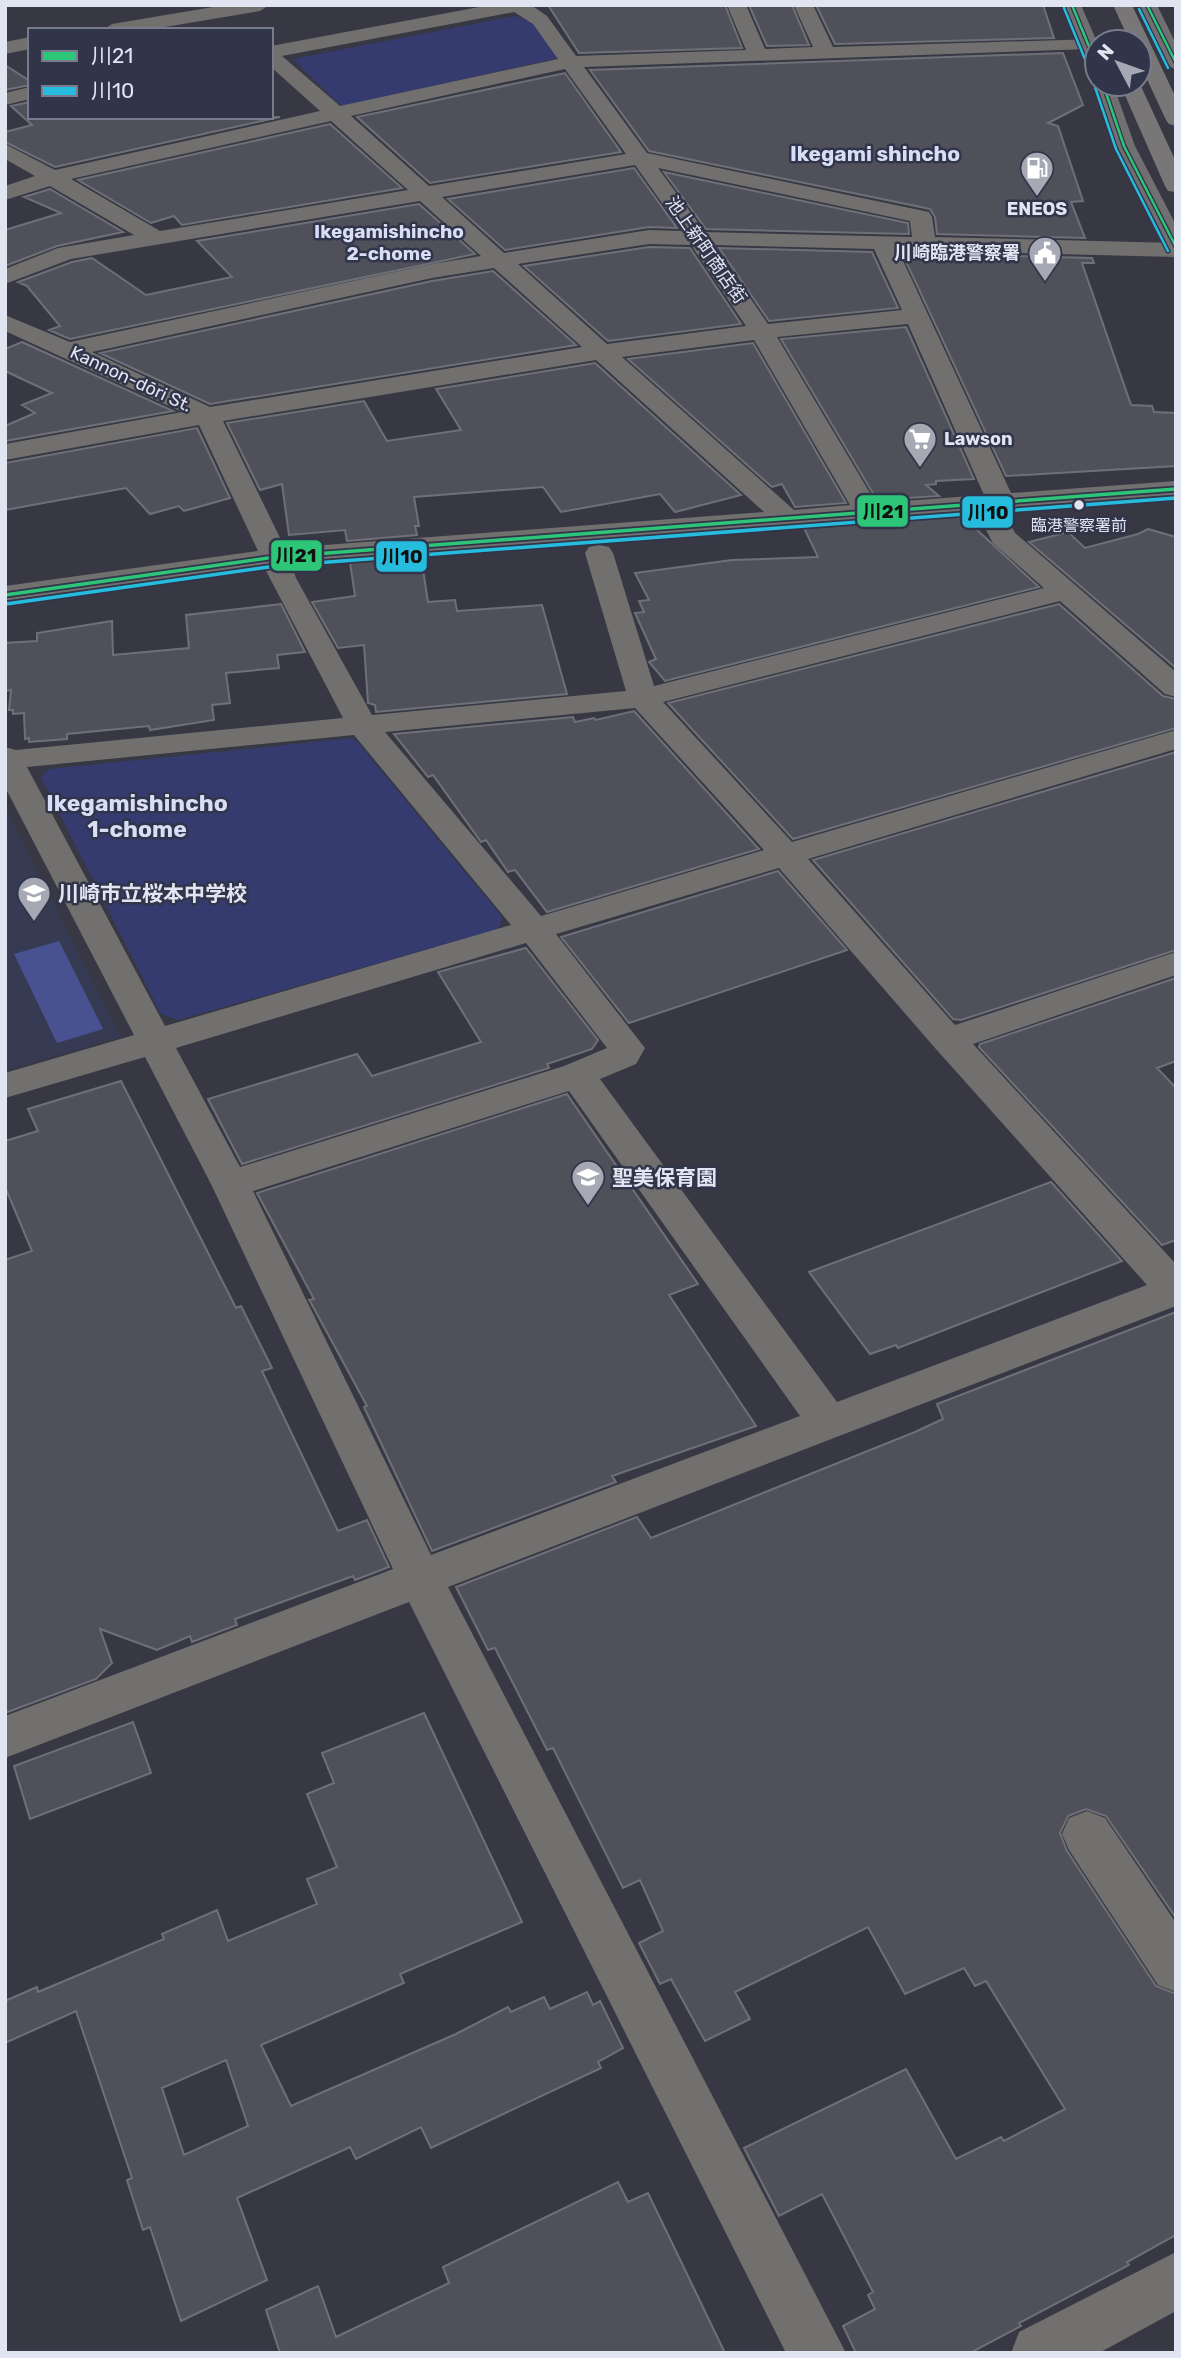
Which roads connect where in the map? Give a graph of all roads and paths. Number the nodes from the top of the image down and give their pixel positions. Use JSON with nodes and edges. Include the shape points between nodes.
{"nodes":[{"id":1,"x":260,"y":5,"type":"edge"},
{"id":2,"x":736,"y":5,"type":"edge"},
{"id":3,"x":803,"y":5,"type":"edge"},
{"id":4,"x":1072,"y":5,"type":"edge"},
{"id":5,"x":1122,"y":5,"type":"edge"},
{"id":6,"x":1147,"y":5,"type":"edge"},
{"id":7,"x":519,"y":6,"type":"edge"},
{"id":8,"x":223,"y":12,"type":"junction"},
{"id":9,"x":124,"y":28,"type":"edge"},
{"id":10,"x":240,"y":28,"type":"edge"},
{"id":11,"x":1083,"y":30,"type":"edge"},
{"id":12,"x":1083,"y":43,"type":"edge"},
{"id":13,"x":28,"y":44,"type":"edge"},
{"id":14,"x":5,"y":48,"type":"edge"},
{"id":15,"x":826,"y":53,"type":"junction"},
{"id":16,"x":273,"y":54,"type":"edge"},
{"id":17,"x":758,"y":55,"type":"junction"},
{"id":18,"x":273,"y":56,"type":"edge"},
{"id":19,"x":570,"y":62,"type":"junction"},
{"id":20,"x":1176,"y":64,"type":"edge"},
{"id":21,"x":1108,"y":98,"type":"edge"},
{"id":22,"x":1136,"y":98,"type":"edge"},
{"id":23,"x":335,"y":113,"type":"junction"},
{"id":24,"x":1176,"y":120,"type":"edge"},
{"id":25,"x":5,"y":150,"type":"edge"},
{"id":26,"x":640,"y":158,"type":"junction"},
{"id":27,"x":54,"y":177,"type":"junction"},
{"id":28,"x":1176,"y":186,"type":"edge"},
{"id":29,"x":5,"y":193,"type":"edge"},
{"id":30,"x":424,"y":193,"type":"junction"},
{"id":31,"x":156,"y":238,"type":"junction"},
{"id":32,"x":698,"y":238,"type":"junction"},
{"id":33,"x":883,"y":243,"type":"junction"},
{"id":34,"x":924,"y":244,"type":"junction"},
{"id":35,"x":1176,"y":249,"type":"edge"},
{"id":36,"x":497,"y":259,"type":"junction"},
{"id":37,"x":5,"y":276,"type":"edge"},
{"id":38,"x":917,"y":317,"type":"junction"},
{"id":39,"x":5,"y":322,"type":"edge"},
{"id":40,"x":762,"y":332,"type":"junction"},
{"id":41,"x":68,"y":350,"type":"junction"},
{"id":42,"x":600,"y":351,"type":"junction"},
{"id":43,"x":205,"y":415,"type":"junction"},
{"id":44,"x":5,"y":452,"type":"edge"},
{"id":45,"x":1176,"y":489,"type":"edge"},
{"id":46,"x":1176,"y":506,"type":"edge"},
{"id":47,"x":998,"y":511,"type":"junction"},
{"id":48,"x":868,"y":513,"type":"junction"},
{"id":49,"x":787,"y":518,"type":"junction"},
{"id":50,"x":599,"y":553,"type":"junction"},
{"id":51,"x":278,"y":567,"type":"junction"},
{"id":52,"x":1063,"y":592,"type":"junction"},
{"id":53,"x":5,"y":595,"type":"edge"},
{"id":54,"x":5,"y":614,"type":"edge"},
{"id":55,"x":1176,"y":688,"type":"edge"},
{"id":56,"x":643,"y":698,"type":"junction"},
{"id":57,"x":362,"y":725,"type":"junction"},
{"id":58,"x":1176,"y":739,"type":"edge"},
{"id":59,"x":6,"y":758,"type":"edge"},
{"id":60,"x":786,"y":855,"type":"junction"},
{"id":61,"x":534,"y":930,"type":"junction"},
{"id":62,"x":1176,"y":963,"type":"edge"},
{"id":63,"x":948,"y":1040,"type":"junction"},
{"id":64,"x":155,"y":1042,"type":"junction"},
{"id":65,"x":578,"y":1075,"type":"junction"},
{"id":66,"x":5,"y":1086,"type":"edge"},
{"id":67,"x":230,"y":1184,"type":"junction"},
{"id":68,"x":1175,"y":1290,"type":"edge"},
{"id":69,"x":827,"y":1421,"type":"junction"},
{"id":70,"x":421,"y":1580,"type":"junction"},
{"id":71,"x":5,"y":1737,"type":"edge"},
{"id":72,"x":1087,"y":1834,"type":"dead end"},
{"id":73,"x":1176,"y":1968,"type":"edge"},
{"id":74,"x":1176,"y":2280,"type":"edge"},
{"id":75,"x":817,"y":2353,"type":"edge"},
{"id":76,"x":1040,"y":2353,"type":"edge"}],
"edges":[{"from":1,"to":8,"type":"street"},
{"from":2,"to":17,"type":"street"},
{"from":3,"to":15,"type":"street"},
{"from":4,"to":11,"type":"main road"},
{"from":5,"to":24,"type":"highway"},
{"from":6,"to":20,"type":"main road"},
{"from":7,"to":16,"type":"street"},
{"from":7,"to":19,"type":"street","name":"池上新町商店街","via":[[540,20]]},
{"from":8,"to":9,"type":"street"},
{"from":8,"to":10,"type":"street"},
{"from":12,"to":15,"type":"street"},
{"from":13,"to":14,"type":"street"},
{"from":15,"to":17,"type":"street"},
{"from":17,"to":19,"type":"street"},
{"from":18,"to":23,"type":"street"},
{"from":19,"to":23,"type":"street"},
{"from":19,"to":26,"type":"street","name":"池上新町商店街"},
{"from":21,"to":35,"type":"main road","via":[[1124,146]]},
{"from":22,"to":28,"type":"highway"},
{"from":23,"to":27,"type":"street"},
{"from":23,"to":30,"type":"street"},
{"from":25,"to":27,"type":"street"},
{"from":26,"to":30,"type":"street"},
{"from":26,"to":32,"type":"street","name":"池上新町商店街"},
{"from":26,"to":34,"type":"street","via":[[921,217]]},
{"from":27,"to":29,"type":"street"},
{"from":27,"to":31,"type":"street"},
{"from":30,"to":31,"type":"street"},
{"from":30,"to":36,"type":"street"},
{"from":31,"to":37,"type":"street","via":[[66,253]]},
{"from":32,"to":33,"type":"street"},
{"from":32,"to":36,"type":"street","via":[[621,240]]},
{"from":32,"to":40,"type":"street","name":"池上新町商店街"},
{"from":33,"to":34,"type":"street"},
{"from":33,"to":38,"type":"street"},
{"from":34,"to":35,"type":"street"},
{"from":36,"to":41,"type":"street"},
{"from":36,"to":42,"type":"street"},
{"from":38,"to":40,"type":"street"},
{"from":38,"to":47,"type":"street"},
{"from":39,"to":41,"type":"street","name":"Kannon-dōri St."},
{"from":40,"to":42,"type":"street"},
{"from":40,"to":48,"type":"street","name":"池上新町商店街"},
{"from":41,"to":43,"type":"street","name":"Kannon-dōri St."},
{"from":42,"to":43,"type":"street"},
{"from":42,"to":49,"type":"street"},
{"from":43,"to":44,"type":"street"},
{"from":43,"to":51,"type":"street","name":"Kannon-dōri St."},
{"from":45,"to":47,"type":"street"},
{"from":46,"to":47,"type":"street"},
{"from":47,"to":48,"type":"street"},
{"from":47,"to":50,"type":"street"},
{"from":47,"to":52,"type":"street","via":[[1003,537]]},
{"from":48,"to":49,"type":"street"},
{"from":49,"to":51,"type":"street"},
{"from":50,"to":51,"type":"street"},
{"from":50,"to":56,"type":"street"},
{"from":51,"to":53,"type":"street"},
{"from":51,"to":54,"type":"street"},
{"from":51,"to":57,"type":"street","name":"Kannon-dōri St."},
{"from":52,"to":55,"type":"street"},
{"from":52,"to":56,"type":"street"},
{"from":56,"to":57,"type":"street"},
{"from":56,"to":60,"type":"street"},
{"from":57,"to":59,"type":"street"},
{"from":57,"to":61,"type":"street","name":"Kannon-dōri St."},
{"from":58,"to":60,"type":"street"},
{"from":59,"to":64,"type":"street"},
{"from":60,"to":61,"type":"street"},
{"from":60,"to":63,"type":"street"},
{"from":61,"to":64,"type":"street"},
{"from":61,"to":65,"type":"street","name":"Kannon-dōri St.","via":[[628,1048],[623,1055]]},
{"from":62,"to":63,"type":"street"},
{"from":63,"to":68,"type":"street"},
{"from":64,"to":66,"type":"street"},
{"from":64,"to":67,"type":"street"},
{"from":65,"to":67,"type":"street"},
{"from":65,"to":69,"type":"street"},
{"from":67,"to":70,"type":"street"},
{"from":68,"to":69,"type":"street"},
{"from":69,"to":70,"type":"street"},
{"from":70,"to":71,"type":"street"},
{"from":70,"to":75,"type":"street"},
{"from":72,"to":73,"type":"street"},
{"from":74,"to":76,"type":"street"}]}
